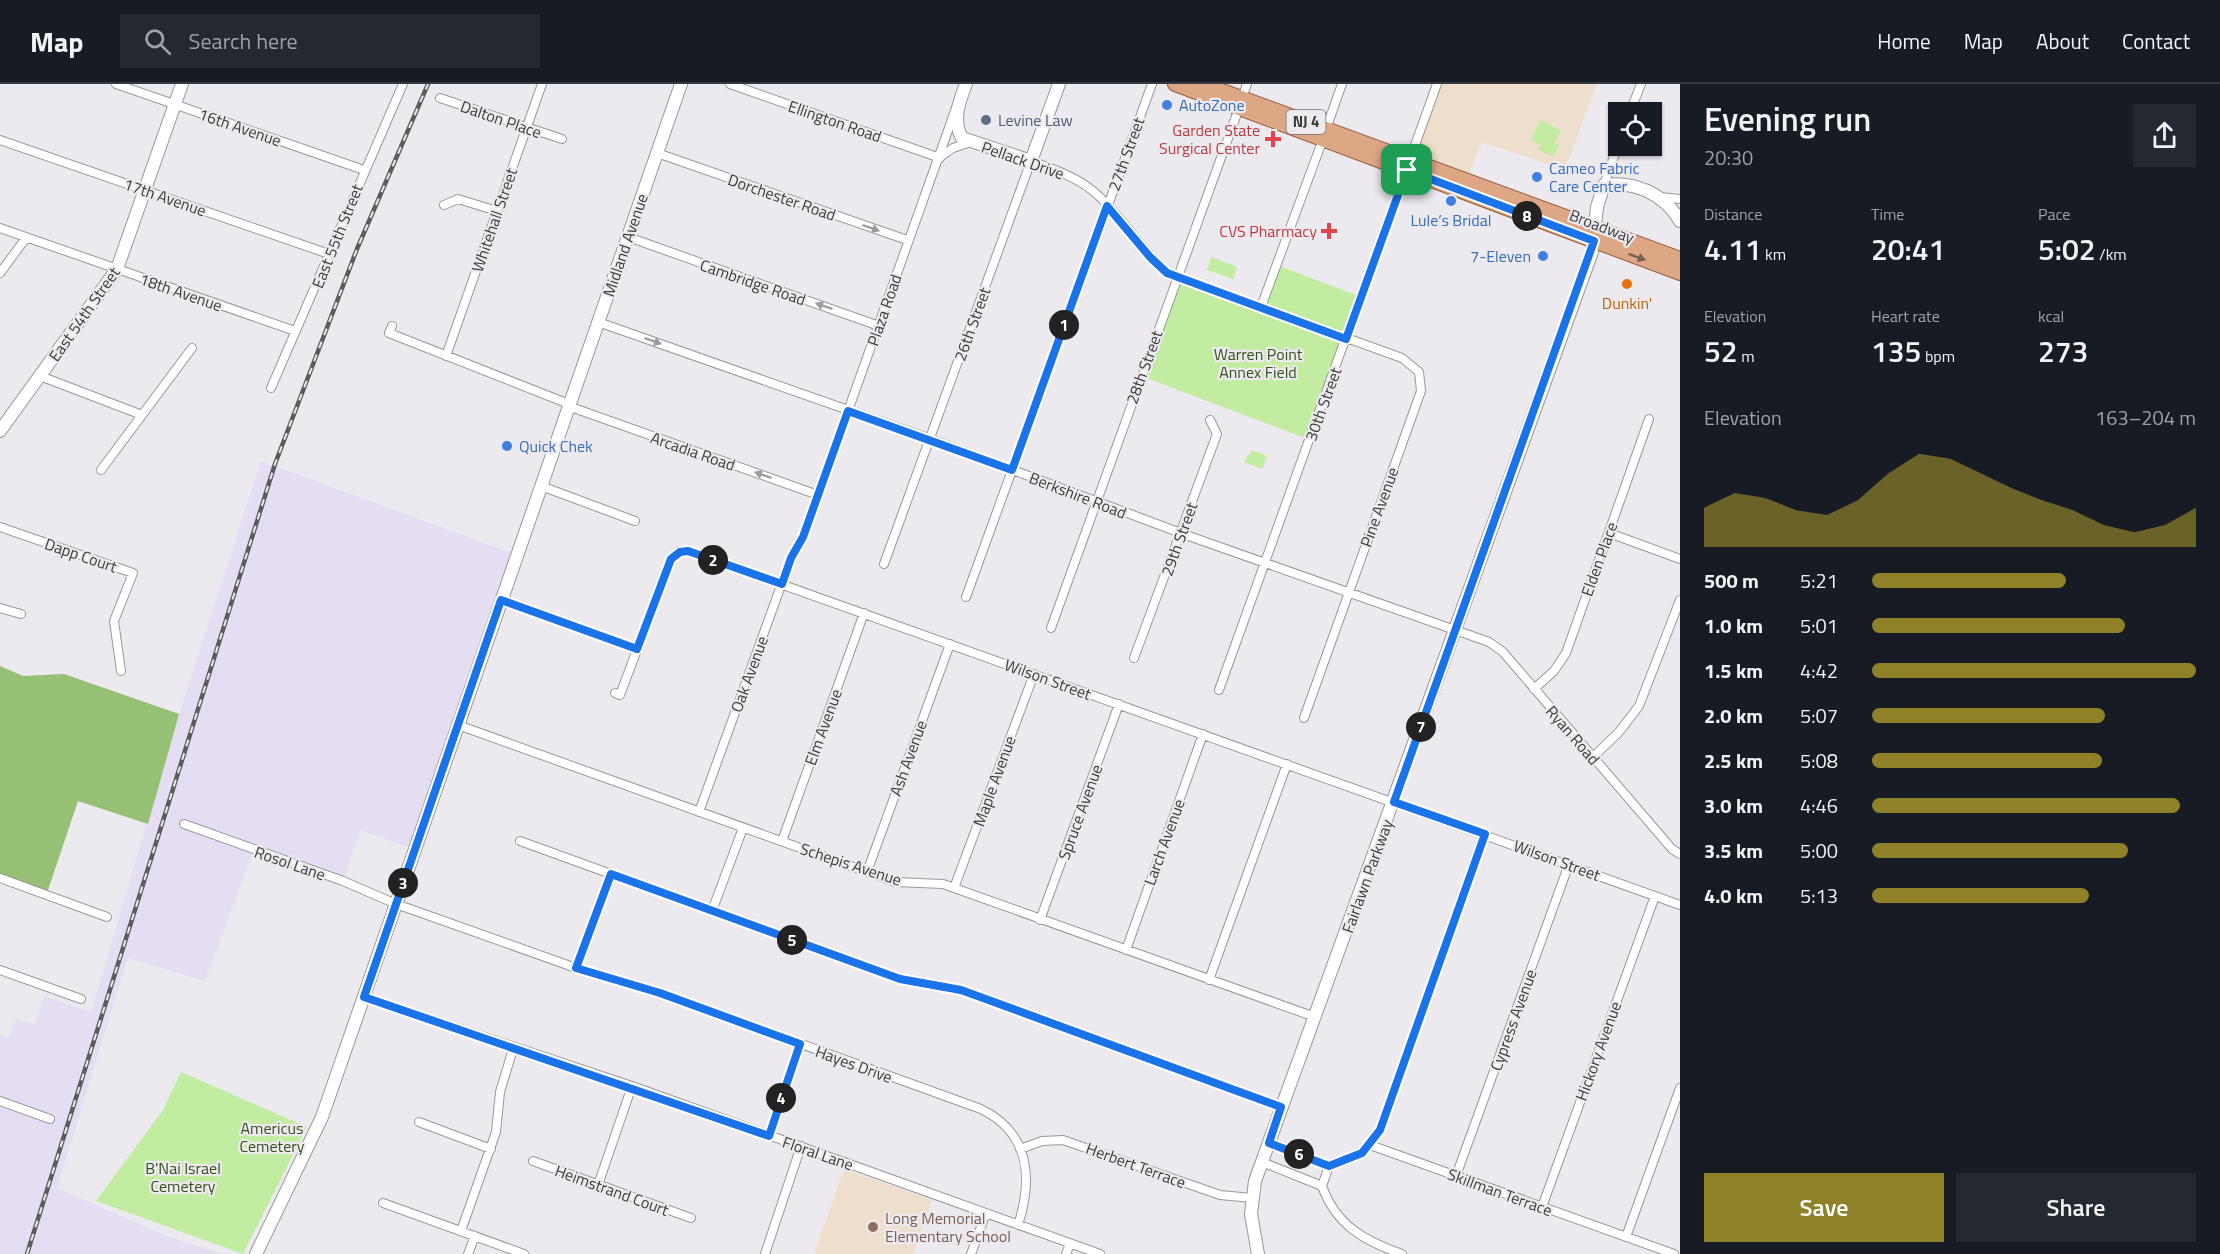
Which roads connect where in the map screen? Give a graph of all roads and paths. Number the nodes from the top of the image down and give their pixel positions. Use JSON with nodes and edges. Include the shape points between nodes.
{"nodes":[{"id":1,"x":116,"y":84,"type":"edge"},
{"id":2,"x":182,"y":84,"type":"edge"},
{"id":3,"x":542,"y":84,"type":"edge"},
{"id":4,"x":681,"y":84,"type":"edge"},
{"id":5,"x":730,"y":84,"type":"edge"},
{"id":6,"x":966,"y":84,"type":"edge"},
{"id":7,"x":1059,"y":84,"type":"edge"},
{"id":8,"x":1152,"y":84,"type":"edge"},
{"id":9,"x":1175,"y":84,"type":"edge"},
{"id":10,"x":1203,"y":84,"type":"edge"},
{"id":11,"x":1247,"y":84,"type":"edge"},
{"id":12,"x":1342,"y":84,"type":"edge"},
{"id":13,"x":1437,"y":84,"type":"edge"},
{"id":14,"x":1641,"y":84,"type":"edge"},
{"id":15,"x":400,"y":85,"type":"edge"},
{"id":16,"x":440,"y":98,"type":"dead end"},
{"id":17,"x":960,"y":99,"type":"junction"},
{"id":18,"x":1634,"y":102,"type":"edge"},
{"id":19,"x":1240,"y":103,"type":"junction"},
{"id":20,"x":175,"y":104,"type":"junction"},
{"id":21,"x":526,"y":128,"type":"junction"},
{"id":22,"x":1324,"y":134,"type":"junction"},
{"id":23,"x":562,"y":139,"type":"dead end"},
{"id":24,"x":0,"y":140,"type":"edge"},
{"id":25,"x":971,"y":142,"type":"junction"},
{"id":26,"x":657,"y":153,"type":"junction"},
{"id":27,"x":1614,"y":156,"type":"edge"},
{"id":28,"x":940,"y":158,"type":"junction"},
{"id":29,"x":1031,"y":161,"type":"junction"},
{"id":30,"x":1408,"y":165,"type":"junction"},
{"id":31,"x":364,"y":170,"type":"junction"},
{"id":32,"x":1604,"y":185,"type":"junction"},
{"id":33,"x":145,"y":190,"type":"junction"},
{"id":34,"x":1660,"y":197,"type":"junction"},
{"id":35,"x":1680,"y":199,"type":"edge"},
{"id":36,"x":444,"y":205,"type":"dead end"},
{"id":37,"x":1107,"y":206,"type":"junction"},
{"id":38,"x":497,"y":211,"type":"junction"},
{"id":39,"x":1680,"y":221,"type":"edge"},
{"id":40,"x":0,"y":228,"type":"edge"},
{"id":41,"x":1594,"y":235,"type":"junction"},
{"id":42,"x":628,"y":237,"type":"junction"},
{"id":43,"x":26,"y":238,"type":"junction"},
{"id":44,"x":907,"y":240,"type":"junction"},
{"id":45,"x":329,"y":254,"type":"junction"},
{"id":46,"x":1680,"y":259,"type":"edge"},
{"id":47,"x":117,"y":269,"type":"junction"},
{"id":48,"x":0,"y":273,"type":"edge"},
{"id":49,"x":1680,"y":273,"type":"edge"},
{"id":50,"x":1176,"y":277,"type":"junction"},
{"id":51,"x":1261,"y":307,"type":"junction"},
{"id":52,"x":598,"y":322,"type":"junction"},
{"id":53,"x":392,"y":326,"type":"dead end"},
{"id":54,"x":879,"y":326,"type":"junction"},
{"id":55,"x":295,"y":331,"type":"junction"},
{"id":56,"x":1346,"y":339,"type":"junction"},
{"id":57,"x":192,"y":348,"type":"dead end"},
{"id":58,"x":446,"y":356,"type":"junction"},
{"id":59,"x":40,"y":376,"type":"junction"},
{"id":60,"x":271,"y":388,"type":"dead end"},
{"id":61,"x":569,"y":405,"type":"junction"},
{"id":62,"x":848,"y":411,"type":"junction"},
{"id":63,"x":142,"y":415,"type":"junction"},
{"id":64,"x":1649,"y":419,"type":"dead end"},
{"id":65,"x":1210,"y":420,"type":"dead end"},
{"id":66,"x":0,"y":431,"type":"edge"},
{"id":67,"x":930,"y":439,"type":"junction"},
{"id":68,"x":101,"y":470,"type":"dead end"},
{"id":69,"x":1012,"y":470,"type":"junction"},
{"id":70,"x":541,"y":486,"type":"junction"},
{"id":71,"x":818,"y":495,"type":"junction"},
{"id":72,"x":1096,"y":502,"type":"junction"},
{"id":73,"x":635,"y":521,"type":"dead end"},
{"id":74,"x":0,"y":527,"type":"edge"},
{"id":75,"x":1609,"y":533,"type":"junction"},
{"id":76,"x":1181,"y":534,"type":"junction"},
{"id":77,"x":803,"y":537,"type":"joint"},
{"id":78,"x":1680,"y":558,"type":"edge"},
{"id":79,"x":1266,"y":563,"type":"junction"},
{"id":80,"x":884,"y":564,"type":"dead end"},
{"id":81,"x":782,"y":584,"type":"junction"},
{"id":82,"x":1349,"y":592,"type":"junction"},
{"id":83,"x":966,"y":597,"type":"dead end"},
{"id":84,"x":501,"y":600,"type":"junction"},
{"id":85,"x":1680,"y":600,"type":"edge"},
{"id":86,"x":0,"y":608,"type":"edge"},
{"id":87,"x":864,"y":613,"type":"junction"},
{"id":88,"x":21,"y":614,"type":"dead end"},
{"id":89,"x":1051,"y":628,"type":"dead end"},
{"id":90,"x":1456,"y":629,"type":"junction"},
{"id":91,"x":950,"y":644,"type":"junction"},
{"id":92,"x":637,"y":649,"type":"junction"},
{"id":93,"x":1134,"y":658,"type":"dead end"},
{"id":94,"x":121,"y":671,"type":"dead end"},
{"id":95,"x":1034,"y":674,"type":"junction"},
{"id":96,"x":1534,"y":689,"type":"junction"},
{"id":97,"x":1219,"y":690,"type":"dead end"},
{"id":98,"x":615,"y":693,"type":"dead end"},
{"id":99,"x":1119,"y":704,"type":"junction"},
{"id":100,"x":1304,"y":718,"type":"dead end"},
{"id":101,"x":458,"y":725,"type":"junction"},
{"id":102,"x":1203,"y":734,"type":"junction"},
{"id":103,"x":1593,"y":757,"type":"junction"},
{"id":104,"x":1287,"y":764,"type":"junction"},
{"id":105,"x":1394,"y":802,"type":"junction"},
{"id":106,"x":699,"y":812,"type":"junction"},
{"id":107,"x":184,"y":824,"type":"dead end"},
{"id":108,"x":743,"y":828,"type":"junction"},
{"id":109,"x":1485,"y":834,"type":"junction"},
{"id":110,"x":520,"y":841,"type":"dead end"},
{"id":111,"x":782,"y":841,"type":"junction"},
{"id":112,"x":1680,"y":854,"type":"edge"},
{"id":113,"x":1569,"y":864,"type":"junction"},
{"id":114,"x":867,"y":872,"type":"junction"},
{"id":115,"x":611,"y":874,"type":"junction"},
{"id":116,"x":0,"y":878,"type":"edge"},
{"id":117,"x":954,"y":888,"type":"junction"},
{"id":118,"x":1654,"y":896,"type":"junction"},
{"id":119,"x":396,"y":904,"type":"junction"},
{"id":120,"x":1680,"y":905,"type":"edge"},
{"id":121,"x":712,"y":911,"type":"junction"},
{"id":122,"x":107,"y":917,"type":"dead end"},
{"id":123,"x":1040,"y":920,"type":"junction"},
{"id":124,"x":1126,"y":950,"type":"junction"},
{"id":125,"x":576,"y":968,"type":"junction"},
{"id":126,"x":0,"y":970,"type":"edge"},
{"id":127,"x":1209,"y":980,"type":"junction"},
{"id":128,"x":364,"y":997,"type":"junction"},
{"id":129,"x":81,"y":999,"type":"dead end"},
{"id":130,"x":1315,"y":1017,"type":"junction"},
{"id":131,"x":800,"y":1044,"type":"junction"},
{"id":132,"x":513,"y":1049,"type":"junction"},
{"id":133,"x":632,"y":1086,"type":"junction"},
{"id":134,"x":1680,"y":1088,"type":"edge"},
{"id":135,"x":0,"y":1101,"type":"edge"},
{"id":136,"x":1281,"y":1107,"type":"junction"},
{"id":137,"x":50,"y":1119,"type":"dead end"},
{"id":138,"x":419,"y":1122,"type":"dead end"},
{"id":139,"x":769,"y":1136,"type":"junction"},
{"id":140,"x":1269,"y":1143,"type":"junction"},
{"id":141,"x":1370,"y":1145,"type":"junction"},
{"id":142,"x":801,"y":1146,"type":"junction"},
{"id":143,"x":491,"y":1149,"type":"junction"},
{"id":144,"x":1020,"y":1149,"type":"junction"},
{"id":145,"x":533,"y":1161,"type":"dead end"},
{"id":146,"x":1262,"y":1162,"type":"junction"},
{"id":147,"x":1329,"y":1166,"type":"junction"},
{"id":148,"x":1456,"y":1176,"type":"junction"},
{"id":149,"x":598,"y":1185,"type":"junction"},
{"id":150,"x":1322,"y":1186,"type":"junction"},
{"id":151,"x":1252,"y":1198,"type":"junction"},
{"id":152,"x":383,"y":1203,"type":"dead end"},
{"id":153,"x":1542,"y":1207,"type":"junction"},
{"id":154,"x":986,"y":1213,"type":"junction"},
{"id":155,"x":691,"y":1218,"type":"dead end"},
{"id":156,"x":1018,"y":1225,"type":"junction"},
{"id":157,"x":461,"y":1231,"type":"junction"},
{"id":158,"x":475,"y":1236,"type":"junction"},
{"id":159,"x":1626,"y":1237,"type":"junction"},
{"id":160,"x":1070,"y":1244,"type":"junction"},
{"id":161,"x":1386,"y":1251,"type":"edge"},
{"id":162,"x":256,"y":1254,"type":"edge"},
{"id":163,"x":468,"y":1254,"type":"edge"},
{"id":164,"x":524,"y":1254,"type":"edge"},
{"id":165,"x":765,"y":1254,"type":"edge"},
{"id":166,"x":971,"y":1254,"type":"edge"},
{"id":167,"x":1066,"y":1254,"type":"edge"},
{"id":168,"x":1100,"y":1254,"type":"edge"},
{"id":169,"x":1258,"y":1254,"type":"edge"},
{"id":170,"x":1401,"y":1254,"type":"edge"},
{"id":171,"x":1674,"y":1254,"type":"edge"}],
"edges":[{"from":1,"to":20,"type":"street","name":"16th Avenue"},
{"from":2,"to":20,"type":"street","name":"East 54th Street"},
{"from":3,"to":21,"type":"street","name":"Whitehall Street"},
{"from":4,"to":26,"type":"street","name":"Midland Avenue"},
{"from":5,"to":28,"type":"street","name":"Ellington Road"},
{"from":6,"to":17,"type":"street","name":"Plaza Road"},
{"from":7,"to":29,"type":"street","name":"26th Street"},
{"from":8,"to":37,"type":"street","name":"27th Street"},
{"from":9,"to":19,"type":"main road","name":"Broadway","number":"NJ 4"},
{"from":10,"to":19,"type":"main road","name":"Broadway","number":"NJ 4"},
{"from":11,"to":19,"type":"street","name":"28th Street"},
{"from":12,"to":22,"type":"street"},
{"from":13,"to":30,"type":"street","name":"30th Street"},
{"from":14,"to":18,"type":"street"},
{"from":15,"to":31,"type":"street","name":"East 55th Street"},
{"from":16,"to":21,"type":"street","name":"Dalton Place"},
{"from":17,"to":25,"type":"street","via":[[957,130]]},
{"from":17,"to":28,"type":"street","name":"Plaza Road"},
{"from":19,"to":22,"type":"main road","name":"Broadway","number":"NJ 4"},
{"from":19,"to":50,"type":"street","name":"28th Street"},
{"from":20,"to":31,"type":"street","name":"16th Avenue"},
{"from":20,"to":33,"type":"street","name":"East 54th Street"},
{"from":21,"to":23,"type":"street","name":"Dalton Place"},
{"from":21,"to":38,"type":"street","name":"Whitehall Street"},
{"from":22,"to":30,"type":"main road","name":"Broadway","number":"NJ 4"},
{"from":22,"to":51,"type":"street"},
{"from":24,"to":33,"type":"street","name":"17th Avenue"},
{"from":25,"to":28,"type":"street"},
{"from":25,"to":29,"type":"street","name":"Pellack Drive"},
{"from":26,"to":42,"type":"street","name":"Midland Avenue"},
{"from":26,"to":44,"type":"street","name":"Dorchester Road","one_way":true},
{"from":27,"to":32,"type":"street"},
{"from":28,"to":44,"type":"street","name":"Plaza Road"},
{"from":29,"to":37,"type":"street","name":"Pellack Drive","via":[[1068,175],[1093,191]]},
{"from":29,"to":67,"type":"street","name":"26th Street"},
{"from":30,"to":41,"type":"main road","name":"Broadway","number":"NJ 4"},
{"from":30,"to":56,"type":"street","name":"30th Street"},
{"from":31,"to":45,"type":"street","name":"East 55th Street"},
{"from":32,"to":34,"type":"street","via":[[1628,184]]},
{"from":32,"to":41,"type":"street","name":"Fairlawn Parkway"},
{"from":33,"to":45,"type":"street","name":"17th Avenue"},
{"from":33,"to":47,"type":"street","name":"East 54th Street"},
{"from":34,"to":35,"type":"street"},
{"from":34,"to":39,"type":"street"},
{"from":36,"to":38,"type":"street","via":[[458,200]]},
{"from":37,"to":50,"type":"street","name":"Pellack Drive","via":[[1150,257]]},
{"from":37,"to":69,"type":"street","name":"27th Street"},
{"from":38,"to":58,"type":"street","name":"Whitehall Street"},
{"from":40,"to":43,"type":"street","name":"18th Avenue"},
{"from":41,"to":46,"type":"main road","name":"Broadway","number":"NJ 4"},
{"from":41,"to":49,"type":"main road","name":"Broadway","number":"NJ 4","one_way":true},
{"from":41,"to":90,"type":"street","name":"Fairlawn Parkway"},
{"from":42,"to":52,"type":"street","name":"Midland Avenue"},
{"from":54,"to":42,"type":"street","name":"Cambridge Road","one_way":true},
{"from":43,"to":47,"type":"street","name":"18th Avenue"},
{"from":43,"to":48,"type":"street"},
{"from":44,"to":54,"type":"street","name":"Plaza Road"},
{"from":45,"to":55,"type":"street","name":"East 55th Street"},
{"from":47,"to":55,"type":"street","name":"18th Avenue"},
{"from":47,"to":59,"type":"street","name":"East 54th Street"},
{"from":50,"to":51,"type":"street","name":"Pellack Drive"},
{"from":50,"to":72,"type":"street","name":"28th Street"},
{"from":51,"to":56,"type":"street","name":"Pellack Drive"},
{"from":52,"to":61,"type":"street","name":"Midland Avenue"},
{"from":52,"to":62,"type":"street","name":"Berkshire Road","one_way":true},
{"from":53,"to":58,"type":"street","name":"Arcadia Road","via":[[389,333]]},
{"from":54,"to":62,"type":"street","name":"Plaza Road"},
{"from":55,"to":60,"type":"street","name":"East 55th Street"},
{"from":56,"to":79,"type":"street","name":"30th Street"},
{"from":56,"to":82,"type":"street","name":"Pine Avenue","via":[[1407,361],[1419,372],[1421,382]]},
{"from":57,"to":63,"type":"street"},
{"from":58,"to":61,"type":"street","name":"Arcadia Road"},
{"from":59,"to":63,"type":"street"},
{"from":59,"to":66,"type":"street","name":"East 54th Street"},
{"from":61,"to":70,"type":"street","name":"Midland Avenue"},
{"from":71,"to":61,"type":"street","name":"Arcadia Road","one_way":true},
{"from":62,"to":67,"type":"street","name":"Berkshire Road"},
{"from":62,"to":71,"type":"street","name":"Plaza Road"},
{"from":63,"to":68,"type":"street"},
{"from":64,"to":75,"type":"street","name":"Elden Place"},
{"from":65,"to":76,"type":"street","name":"29th Street","via":[[1217,434]]},
{"from":67,"to":69,"type":"street","name":"Berkshire Road"},
{"from":67,"to":80,"type":"street","name":"26th Street"},
{"from":69,"to":72,"type":"street","name":"Berkshire Road"},
{"from":69,"to":83,"type":"street","name":"27th Street"},
{"from":70,"to":73,"type":"street"},
{"from":70,"to":84,"type":"street","name":"Midland Avenue"},
{"from":71,"to":77,"type":"street","name":"Plaza Road"},
{"from":72,"to":76,"type":"street","name":"Berkshire Road"},
{"from":72,"to":89,"type":"street","name":"28th Street"},
{"from":74,"to":94,"type":"street","name":"Dapp Court","via":[[133,573],[114,621]]},
{"from":75,"to":78,"type":"street"},
{"from":75,"to":96,"type":"street","name":"Elden Place","via":[[1566,653]]},
{"from":76,"to":79,"type":"street","name":"Berkshire Road"},
{"from":76,"to":93,"type":"street","name":"29th Street"},
{"from":77,"to":81,"type":"street","name":"Oak Avenue"},
{"from":79,"to":82,"type":"street","name":"Berkshire Road"},
{"from":79,"to":97,"type":"street","name":"30th Street"},
{"from":81,"to":87,"type":"street","name":"Wilson Street"},
{"from":81,"to":92,"type":"street","name":"Wilson Street","via":[[688,551],[680,552],[671,559]]},
{"from":81,"to":106,"type":"street","name":"Oak Avenue"},
{"from":82,"to":90,"type":"street","name":"Berkshire Road"},
{"from":82,"to":100,"type":"street","name":"Pine Avenue"},
{"from":84,"to":92,"type":"street"},
{"from":84,"to":101,"type":"street","name":"Midland Avenue"},
{"from":85,"to":103,"type":"street","via":[[1639,706]]},
{"from":86,"to":88,"type":"street"},
{"from":87,"to":91,"type":"street","name":"Wilson Street"},
{"from":87,"to":111,"type":"street","name":"Elm Avenue"},
{"from":90,"to":96,"type":"street","name":"Ryan Road","via":[[1496,646]]},
{"from":90,"to":105,"type":"street","name":"Fairlawn Parkway"},
{"from":91,"to":95,"type":"street","name":"Wilson Street"},
{"from":91,"to":114,"type":"street","name":"Ash Avenue"},
{"from":92,"to":98,"type":"street","via":[[620,695]]},
{"from":95,"to":99,"type":"street","name":"Wilson Street"},
{"from":95,"to":117,"type":"street","name":"Maple Avenue"},
{"from":96,"to":103,"type":"street","name":"Ryan Road"},
{"from":99,"to":102,"type":"street","name":"Wilson Street"},
{"from":99,"to":123,"type":"street","name":"Spruce Avenue"},
{"from":101,"to":106,"type":"street","name":"Schepis Avenue"},
{"from":101,"to":119,"type":"street","name":"Midland Avenue"},
{"from":102,"to":104,"type":"street","name":"Wilson Street"},
{"from":102,"to":124,"type":"street","name":"Larch Avenue"},
{"from":103,"to":112,"type":"street","name":"Ryan Road"},
{"from":104,"to":105,"type":"street","name":"Wilson Street"},
{"from":104,"to":127,"type":"street"},
{"from":105,"to":109,"type":"street","name":"Wilson Street"},
{"from":105,"to":130,"type":"street","name":"Fairlawn Parkway"},
{"from":106,"to":108,"type":"street","name":"Schepis Avenue"},
{"from":107,"to":119,"type":"street","name":"Rosol Lane"},
{"from":108,"to":111,"type":"street","name":"Schepis Avenue"},
{"from":108,"to":121,"type":"street"},
{"from":109,"to":113,"type":"street","name":"Wilson Street"},
{"from":109,"to":141,"type":"street","via":[[1380,1130]]},
{"from":110,"to":115,"type":"street"},
{"from":111,"to":114,"type":"street","name":"Schepis Avenue"},
{"from":113,"to":118,"type":"street","name":"Wilson Street"},
{"from":113,"to":148,"type":"street","name":"Cypress Avenue"},
{"from":114,"to":117,"type":"street","name":"Schepis Avenue","via":[[895,882],[930,882]]},
{"from":115,"to":121,"type":"street"},
{"from":115,"to":125,"type":"street"},
{"from":116,"to":122,"type":"street"},
{"from":117,"to":123,"type":"street","name":"Schepis Avenue"},
{"from":118,"to":120,"type":"street","name":"Wilson Street"},
{"from":118,"to":153,"type":"street","name":"Hickory Avenue"},
{"from":119,"to":125,"type":"street","name":"Hayes Drive"},
{"from":119,"to":128,"type":"street","name":"Midland Avenue"},
{"from":121,"to":136,"type":"street","via":[[900,979],[961,990]]},
{"from":123,"to":124,"type":"street","name":"Schepis Avenue"},
{"from":124,"to":127,"type":"street","name":"Schepis Avenue"},
{"from":125,"to":131,"type":"street","name":"Hayes Drive","via":[[660,993]]},
{"from":126,"to":129,"type":"street"},
{"from":127,"to":130,"type":"street","name":"Schepis Avenue"},
{"from":128,"to":132,"type":"street","name":"Floral Lane"},
{"from":128,"to":162,"type":"street","name":"Midland Avenue","via":[[319,1125]]},
{"from":130,"to":136,"type":"street","name":"Fairlawn Parkway"},
{"from":131,"to":139,"type":"street"},
{"from":131,"to":144,"type":"street","name":"Hayes Drive","via":[[981,1109],[1005,1127]]},
{"from":132,"to":133,"type":"street","name":"Floral Lane"},
{"from":132,"to":143,"type":"street","via":[[500,1092],[498,1125]]},
{"from":133,"to":139,"type":"street","name":"Floral Lane"},
{"from":133,"to":149,"type":"street"},
{"from":134,"to":159,"type":"street"},
{"from":135,"to":137,"type":"street"},
{"from":136,"to":140,"type":"street","name":"Fairlawn Parkway"},
{"from":138,"to":143,"type":"street"},
{"from":139,"to":142,"type":"street","name":"Floral Lane"},
{"from":140,"to":146,"type":"street","name":"Fairlawn Parkway"},
{"from":140,"to":147,"type":"street"},
{"from":141,"to":147,"type":"street","via":[[1362,1153]]},
{"from":141,"to":148,"type":"street","name":"Skillman Terrace"},
{"from":142,"to":154,"type":"street","name":"Floral Lane"},
{"from":142,"to":165,"type":"street"},
{"from":143,"to":157,"type":"street"},
{"from":144,"to":151,"type":"street","name":"Herbert Terrace","via":[[1042,1141],[1063,1140],[1220,1195]]},
{"from":144,"to":156,"type":"street","name":"Hayes Drive","via":[[1026,1166],[1027,1190]]},
{"from":145,"to":149,"type":"street","name":"Heimstrand Court"},
{"from":146,"to":150,"type":"street"},
{"from":146,"to":151,"type":"street","name":"Fairlawn Parkway"},
{"from":147,"to":150,"type":"street"},
{"from":148,"to":153,"type":"street","name":"Skillman Terrace"},
{"from":149,"to":155,"type":"street","name":"Heimstrand Court"},
{"from":150,"to":161,"type":"street","via":[[1348,1228]]},
{"from":151,"to":169,"type":"street","name":"Fairlawn Parkway","via":[[1252,1230]]},
{"from":152,"to":157,"type":"street"},
{"from":153,"to":159,"type":"street","name":"Skillman Terrace"},
{"from":154,"to":156,"type":"street","name":"Floral Lane"},
{"from":154,"to":166,"type":"street"},
{"from":156,"to":160,"type":"street","name":"Floral Lane"},
{"from":157,"to":158,"type":"street"},
{"from":158,"to":163,"type":"street"},
{"from":158,"to":164,"type":"street"},
{"from":159,"to":171,"type":"street","name":"Skillman Terrace"},
{"from":160,"to":167,"type":"street"},
{"from":160,"to":168,"type":"street","name":"Floral Lane"},
{"from":161,"to":170,"type":"street"}]}
